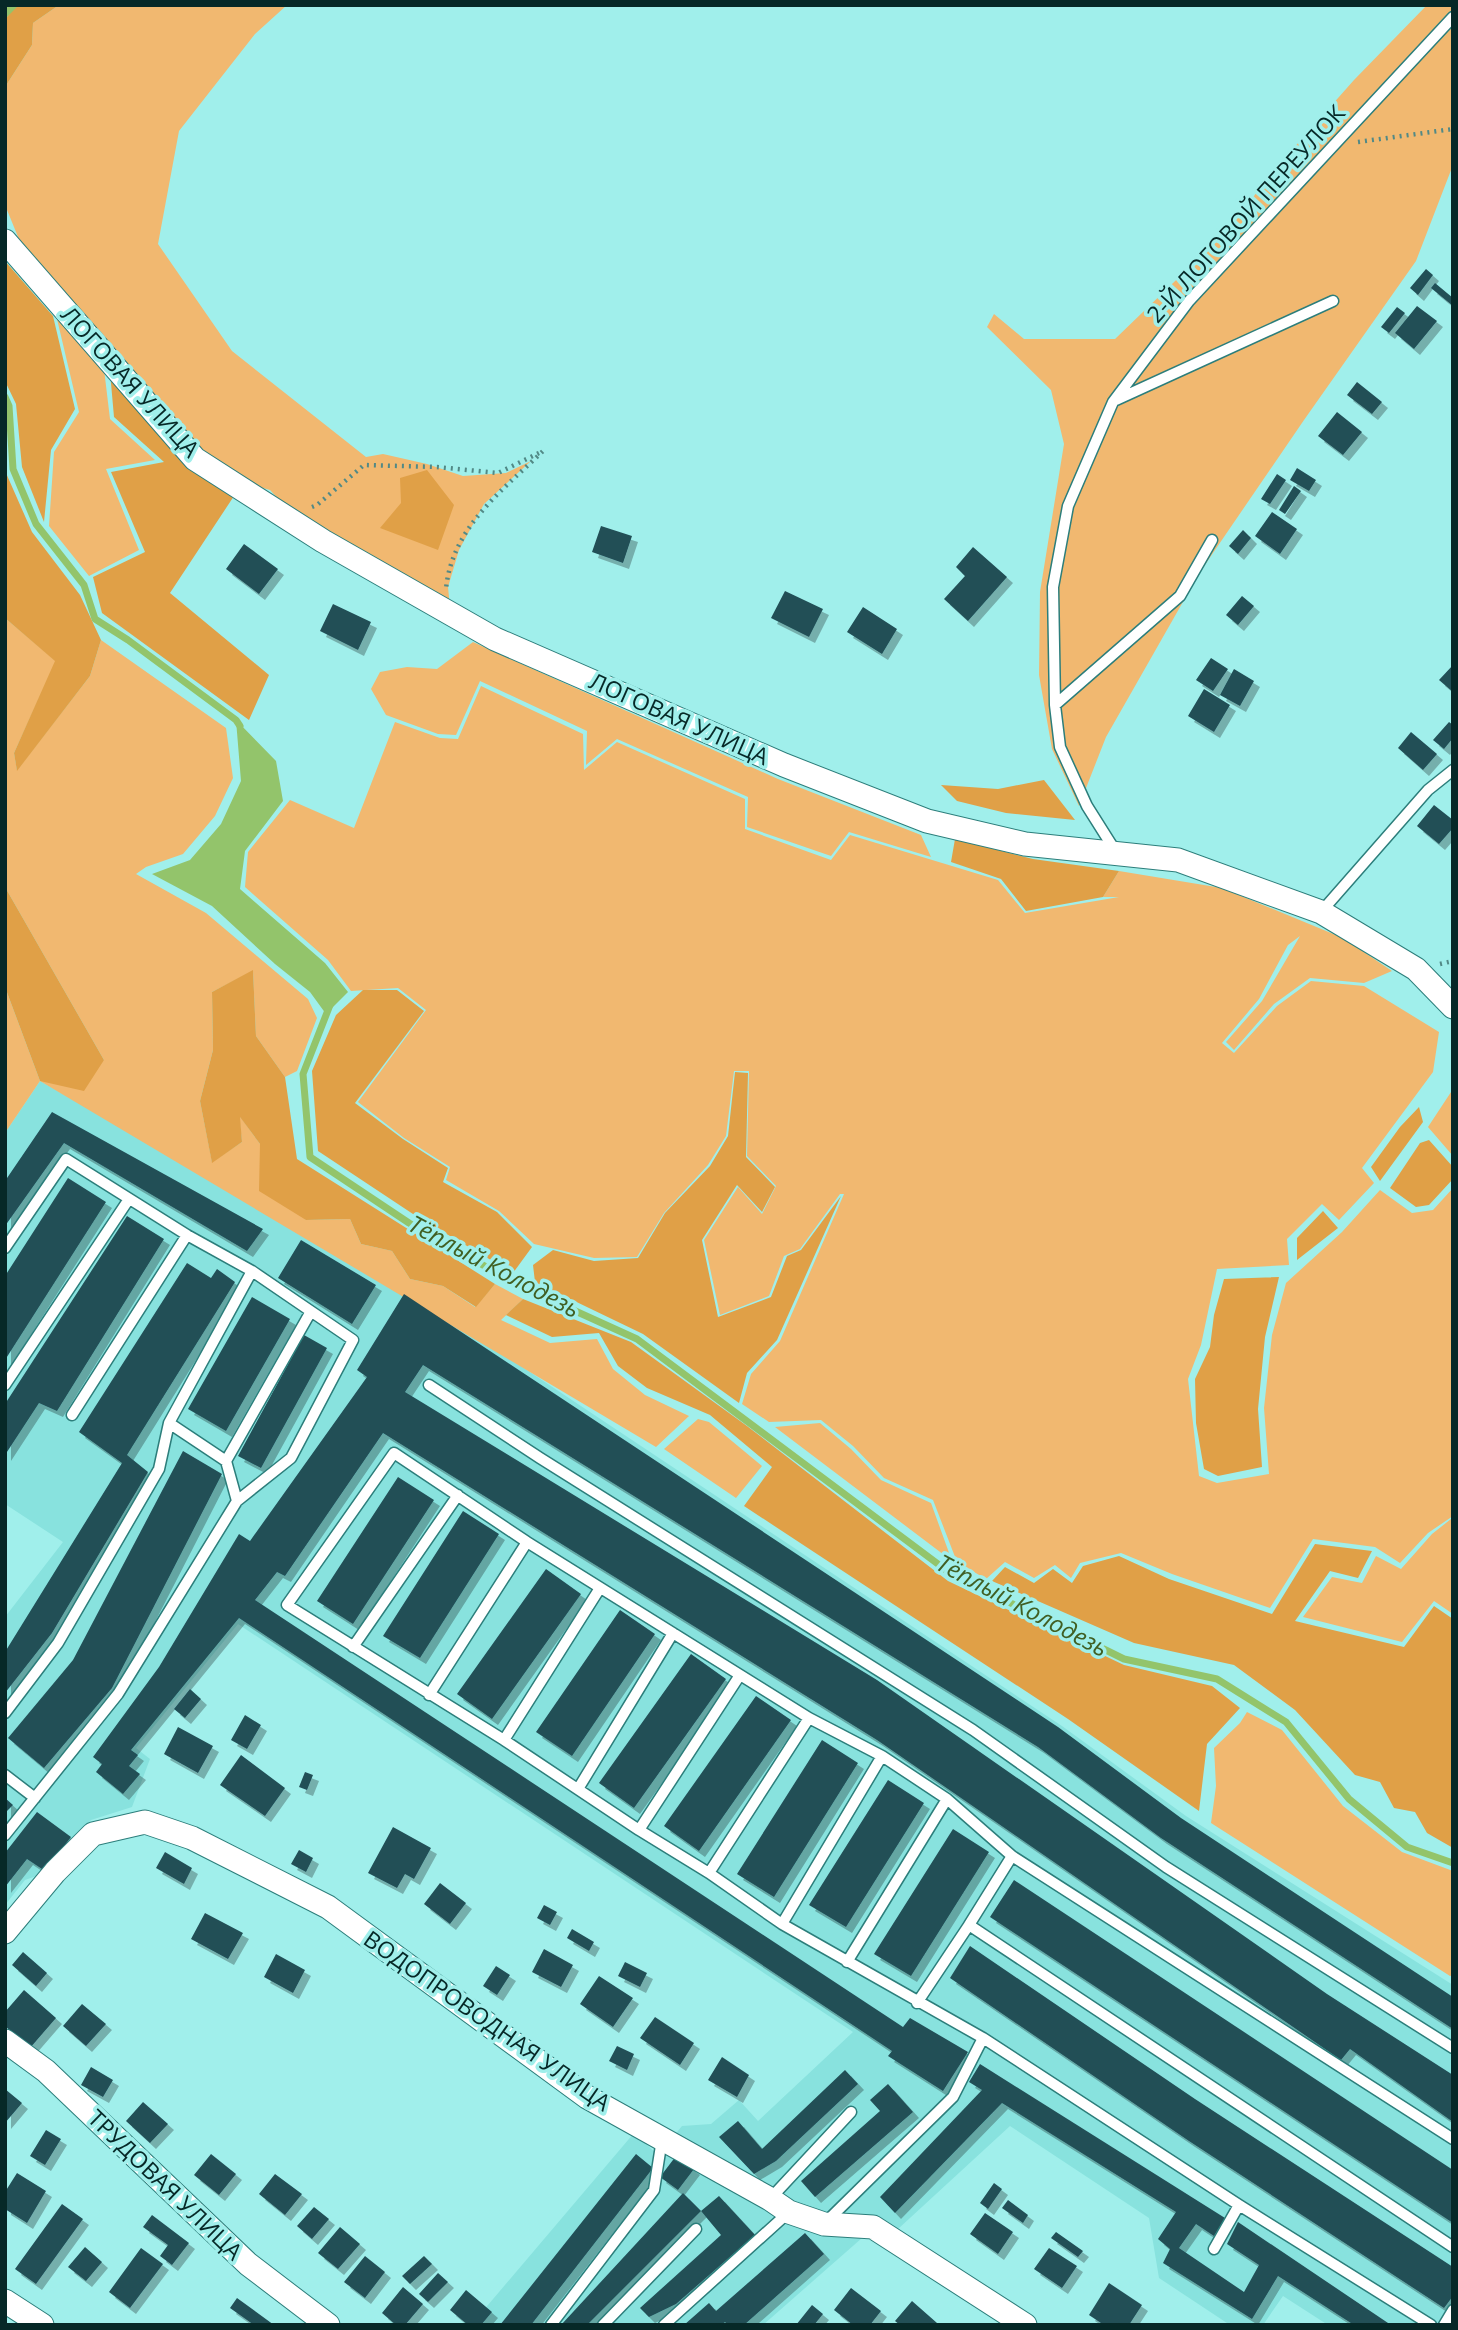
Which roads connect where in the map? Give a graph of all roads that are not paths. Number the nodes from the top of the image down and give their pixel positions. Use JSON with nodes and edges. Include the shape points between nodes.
{"nodes":[{"id":1,"x":1453,"y":17,"type":"edge"},
{"id":2,"x":5,"y":241,"type":"edge"},
{"id":3,"x":1333,"y":300,"type":"dead end"},
{"id":4,"x":1113,"y":401,"type":"junction"},
{"id":5,"x":1212,"y":540,"type":"dead end"},
{"id":6,"x":1055,"y":705,"type":"junction"},
{"id":7,"x":1453,"y":770,"type":"edge"},
{"id":8,"x":1116,"y":852,"type":"junction"},
{"id":9,"x":1321,"y":912,"type":"junction"},
{"id":10,"x":1453,"y":1007,"type":"edge"},
{"id":11,"x":129,"y":1199,"type":"junction"},
{"id":12,"x":187,"y":1235,"type":"junction"},
{"id":13,"x":5,"y":1248,"type":"edge"},
{"id":14,"x":252,"y":1271,"type":"junction"},
{"id":15,"x":310,"y":1313,"type":"junction"},
{"id":16,"x":5,"y":1385,"type":"edge"},
{"id":17,"x":429,"y":1385,"type":"dead end"},
{"id":18,"x":72,"y":1415,"type":"dead end"},
{"id":19,"x":169,"y":1423,"type":"junction"},
{"id":20,"x":226,"y":1461,"type":"junction"},
{"id":21,"x":458,"y":1495,"type":"junction"},
{"id":22,"x":237,"y":1501,"type":"junction"},
{"id":23,"x":527,"y":1542,"type":"junction"},
{"id":24,"x":600,"y":1588,"type":"junction"},
{"id":25,"x":673,"y":1633,"type":"junction"},
{"id":26,"x":353,"y":1647,"type":"junction"},
{"id":27,"x":740,"y":1675,"type":"junction"},
{"id":28,"x":429,"y":1695,"type":"junction"},
{"id":29,"x":5,"y":1713,"type":"edge"},
{"id":30,"x":809,"y":1718,"type":"junction"},
{"id":31,"x":504,"y":1740,"type":"junction"},
{"id":32,"x":882,"y":1756,"type":"junction"},
{"id":33,"x":5,"y":1774,"type":"edge"},
{"id":34,"x":578,"y":1789,"type":"junction"},
{"id":35,"x":35,"y":1798,"type":"junction"},
{"id":36,"x":947,"y":1799,"type":"junction"},
{"id":37,"x":639,"y":1830,"type":"junction"},
{"id":38,"x":5,"y":1835,"type":"edge"},
{"id":39,"x":1012,"y":1856,"type":"junction"},
{"id":40,"x":709,"y":1873,"type":"junction"},
{"id":41,"x":782,"y":1924,"type":"junction"},
{"id":42,"x":969,"y":1925,"type":"junction"},
{"id":43,"x":5,"y":1932,"type":"edge"},
{"id":44,"x":847,"y":1962,"type":"junction"},
{"id":45,"x":917,"y":2003,"type":"junction"},
{"id":46,"x":983,"y":2038,"type":"junction"},
{"id":47,"x":5,"y":2042,"type":"edge"},
{"id":48,"x":1453,"y":2048,"type":"edge"},
{"id":49,"x":851,"y":2112,"type":"dead end"},
{"id":50,"x":662,"y":2139,"type":"junction"},
{"id":51,"x":1453,"y":2139,"type":"edge"},
{"id":52,"x":770,"y":2199,"type":"junction"},
{"id":53,"x":1239,"y":2205,"type":"junction"},
{"id":54,"x":789,"y":2212,"type":"junction"},
{"id":55,"x":824,"y":2224,"type":"junction"},
{"id":56,"x":696,"y":2229,"type":"dead end"},
{"id":57,"x":1453,"y":2247,"type":"edge"},
{"id":58,"x":1214,"y":2249,"type":"dead end"},
{"id":59,"x":5,"y":2301,"type":"edge"},
{"id":60,"x":1453,"y":2311,"type":"edge"},
{"id":61,"x":42,"y":2325,"type":"edge"},
{"id":62,"x":328,"y":2325,"type":"edge"},
{"id":63,"x":551,"y":2325,"type":"edge"},
{"id":64,"x":603,"y":2325,"type":"edge"},
{"id":65,"x":664,"y":2325,"type":"edge"},
{"id":66,"x":1025,"y":2325,"type":"edge"},
{"id":67,"x":1431,"y":2325,"type":"edge"},
{"id":68,"x":1444,"y":2325,"type":"edge"}],
"edges":[{"from":1,"to":4,"type":"lane","name":"2-Й ЛОГОВОЙ ПЕРЕУЛОК","via":[[1189,301]]},
{"from":2,"to":8,"type":"street","name":"ЛОГОВАЯ УЛИЦА","via":[[195,459],[495,639],[784,765],[928,821],[1025,844]]},
{"from":3,"to":4,"type":"lane"},
{"from":4,"to":6,"type":"lane","name":"2-Й ЛОГОВОЙ ПЕРЕУЛОК","via":[[1065,519],[1053,587]]},
{"from":5,"to":6,"type":"lane","via":[[1180,596]]},
{"from":6,"to":8,"type":"lane","name":"2-Й ЛОГОВОЙ ПЕРЕУЛОК","via":[[1060,747],[1087,806]]},
{"from":7,"to":9,"type":"lane","via":[[1428,790]]},
{"from":8,"to":9,"type":"street","name":"ЛОГОВАЯ УЛИЦА","via":[[1178,860]]},
{"from":9,"to":10,"type":"street","name":"ЛОГОВАЯ УЛИЦА","via":[[1416,969]]},
{"from":11,"to":12,"type":"lane"},
{"from":11,"to":13,"type":"lane","via":[[66,1159]]},
{"from":11,"to":16,"type":"lane"},
{"from":12,"to":14,"type":"lane"},
{"from":12,"to":18,"type":"lane"},
{"from":14,"to":15,"type":"lane"},
{"from":14,"to":19,"type":"lane"},
{"from":15,"to":20,"type":"lane"},
{"from":15,"to":22,"type":"lane","via":[[353,1340],[291,1458]]},
{"from":17,"to":48,"type":"lane","via":[[973,1730],[1166,1867]]},
{"from":19,"to":20,"type":"lane"},
{"from":19,"to":29,"type":"lane","via":[[159,1469],[58,1643]]},
{"from":20,"to":22,"type":"lane"},
{"from":21,"to":23,"type":"lane"},
{"from":21,"to":26,"type":"lane"},
{"from":21,"to":26,"type":"lane","via":[[394,1453],[287,1605]]},
{"from":22,"to":35,"type":"lane","via":[[118,1694]]},
{"from":23,"to":24,"type":"lane"},
{"from":23,"to":28,"type":"lane"},
{"from":24,"to":25,"type":"lane"},
{"from":24,"to":31,"type":"lane"},
{"from":25,"to":27,"type":"lane"},
{"from":25,"to":34,"type":"lane"},
{"from":26,"to":28,"type":"lane"},
{"from":27,"to":30,"type":"lane"},
{"from":27,"to":37,"type":"lane"},
{"from":28,"to":31,"type":"lane"},
{"from":30,"to":32,"type":"lane"},
{"from":30,"to":40,"type":"lane"},
{"from":31,"to":34,"type":"lane"},
{"from":32,"to":36,"type":"lane"},
{"from":32,"to":41,"type":"lane"},
{"from":33,"to":35,"type":"lane"},
{"from":34,"to":37,"type":"lane"},
{"from":35,"to":38,"type":"lane"},
{"from":36,"to":39,"type":"lane"},
{"from":36,"to":44,"type":"lane"},
{"from":37,"to":40,"type":"lane"},
{"from":39,"to":42,"type":"lane"},
{"from":39,"to":51,"type":"lane"},
{"from":40,"to":41,"type":"lane"},
{"from":41,"to":44,"type":"lane"},
{"from":42,"to":45,"type":"lane"},
{"from":42,"to":57,"type":"lane"},
{"from":43,"to":50,"type":"street","name":"ВОДОПРОВОДНАЯ УЛИЦА","via":[[93,1834],[145,1822],[192,1838],[328,1907],[587,2096]]},
{"from":44,"to":45,"type":"lane"},
{"from":45,"to":46,"type":"lane"},
{"from":46,"to":53,"type":"lane"},
{"from":46,"to":55,"type":"lane","via":[[953,2096]]},
{"from":47,"to":62,"type":"street","name":"ТРУДОВАЯ УЛИЦА","via":[[46,2071],[248,2264]]},
{"from":49,"to":52,"type":"lane"},
{"from":50,"to":52,"type":"street","name":"ВОДОПРОВОДНАЯ УЛИЦА"},
{"from":50,"to":63,"type":"lane","via":[[654,2190]]},
{"from":52,"to":54,"type":"street","name":"ВОДОПРОВОДНАЯ УЛИЦА"},
{"from":53,"to":58,"type":"lane"},
{"from":53,"to":67,"type":"lane"},
{"from":54,"to":55,"type":"street","name":"ВОДОПРОВОДНАЯ УЛИЦА"},
{"from":54,"to":65,"type":"lane"},
{"from":55,"to":66,"type":"street","name":"ВОДОПРОВОДНАЯ УЛИЦА","via":[[873,2227]]},
{"from":56,"to":64,"type":"lane"},
{"from":59,"to":61,"type":"street"},
{"from":60,"to":68,"type":"lane"}]}
